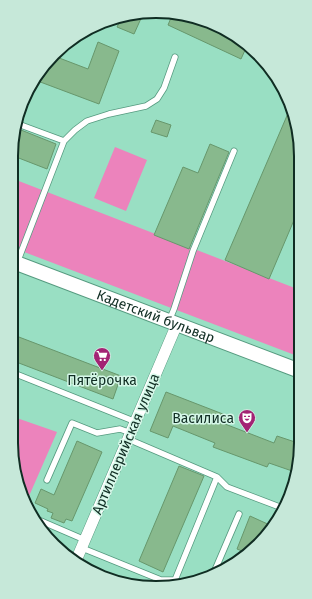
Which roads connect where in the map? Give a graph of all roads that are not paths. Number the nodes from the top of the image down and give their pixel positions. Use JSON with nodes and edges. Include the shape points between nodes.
{"nodes":[{"id":1,"x":175,"y":57,"type":"dead end"},
{"id":2,"x":22,"y":125,"type":"edge"},
{"id":3,"x":64,"y":141,"type":"junction"},
{"id":4,"x":234,"y":151,"type":"dead end"},
{"id":5,"x":18,"y":252,"type":"edge"},
{"id":6,"x":18,"y":264,"type":"edge"},
{"id":7,"x":173,"y":323,"type":"junction"},
{"id":8,"x":294,"y":369,"type":"edge"},
{"id":9,"x":18,"y":375,"type":"edge"},
{"id":10,"x":136,"y":422,"type":"junction"},
{"id":11,"x":130,"y":436,"type":"junction"},
{"id":12,"x":217,"y":477,"type":"junction"},
{"id":13,"x":47,"y":480,"type":"dead end"},
{"id":14,"x":279,"y":507,"type":"edge"},
{"id":15,"x":239,"y":514,"type":"dead end"},
{"id":16,"x":44,"y":523,"type":"edge"},
{"id":17,"x":84,"y":544,"type":"junction"},
{"id":18,"x":78,"y":556,"type":"edge"},
{"id":19,"x":216,"y":567,"type":"edge"},
{"id":20,"x":161,"y":580,"type":"joint"}],
"edges":[{"from":1,"to":3,"type":"lane","via":[[164,88],[157,99],[146,106],[87,121]]},
{"from":2,"to":3,"type":"lane"},
{"from":3,"to":5,"type":"lane"},
{"from":4,"to":7,"type":"lane","via":[[193,250],[174,309]]},
{"from":6,"to":7,"type":"street","name":"Кадетский бульвар"},
{"from":7,"to":8,"type":"street","name":"Кадетский бульвар"},
{"from":7,"to":10,"type":"street","name":"Артиллерийская улица"},
{"from":9,"to":10,"type":"lane"},
{"from":10,"to":11,"type":"street","name":"Артиллерийская улица"},
{"from":11,"to":12,"type":"lane"},
{"from":11,"to":13,"type":"lane","via":[[120,429],[97,433],[72,423]]},
{"from":11,"to":17,"type":"street","name":"Артиллерийская улица"},
{"from":12,"to":14,"type":"lane","via":[[227,487]]},
{"from":12,"to":20,"type":"lane","via":[[174,580]]},
{"from":15,"to":19,"type":"lane"},
{"from":16,"to":17,"type":"lane"},
{"from":17,"to":18,"type":"street","name":"Артиллерийская улица"},
{"from":17,"to":20,"type":"lane"}]}
